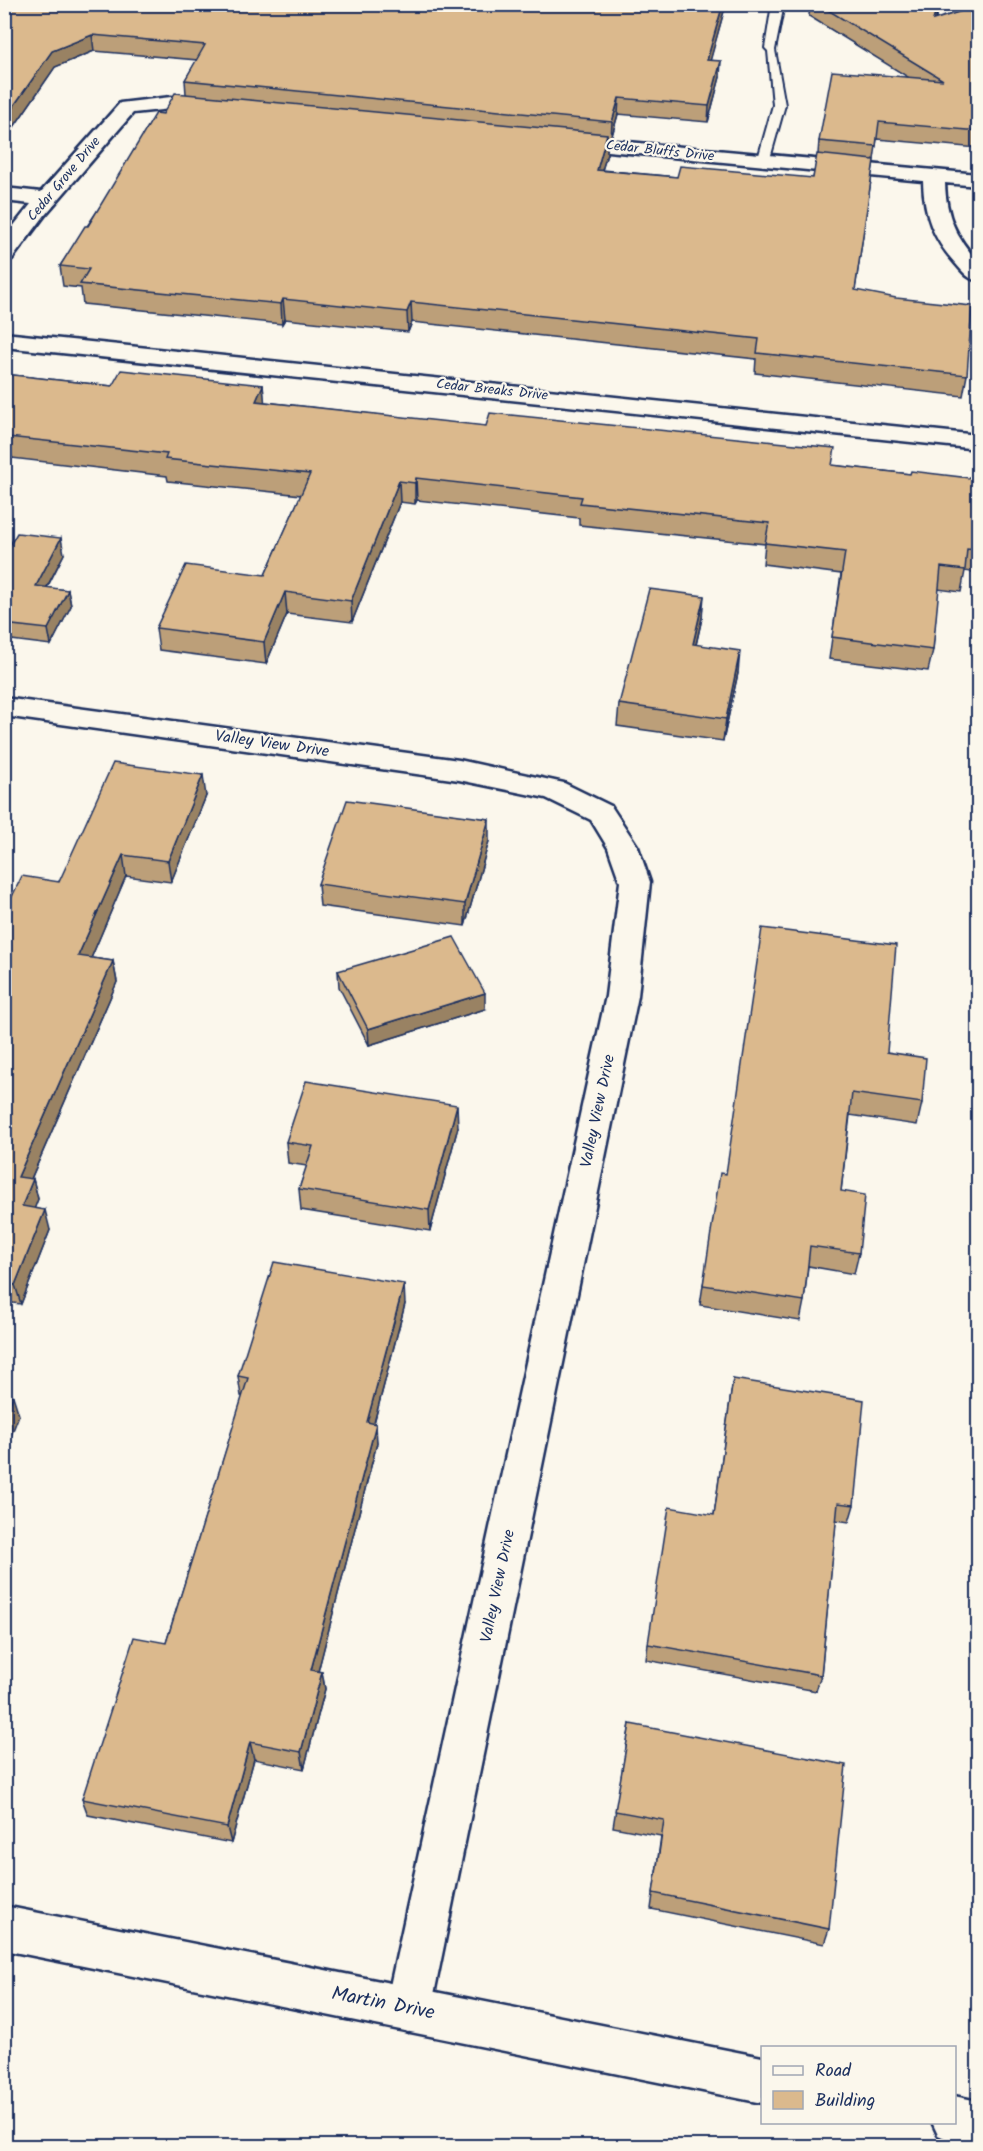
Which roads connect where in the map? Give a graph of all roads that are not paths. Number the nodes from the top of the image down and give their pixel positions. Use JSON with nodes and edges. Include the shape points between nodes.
{"nodes":[{"id":1,"x":778,"y":4,"type":"edge"},
{"id":2,"x":231,"y":109,"type":"edge"},
{"id":3,"x":538,"y":139,"type":"edge"},
{"id":4,"x":763,"y":162,"type":"junction"},
{"id":5,"x":934,"y":176,"type":"junction"},
{"id":6,"x":978,"y":180,"type":"edge"},
{"id":7,"x":4,"y":194,"type":"edge"},
{"id":8,"x":47,"y":199,"type":"junction"},
{"id":9,"x":4,"y":254,"type":"edge"},
{"id":10,"x":978,"y":274,"type":"edge"},
{"id":11,"x":4,"y":339,"type":"edge"},
{"id":12,"x":978,"y":442,"type":"edge"},
{"id":13,"x":4,"y":707,"type":"edge"},
{"id":14,"x":4,"y":1928,"type":"edge"},
{"id":15,"x":408,"y":2009,"type":"junction"},
{"id":16,"x":761,"y":2080,"type":"edge"},
{"id":17,"x":956,"y":2119,"type":"edge"},
{"id":18,"x":978,"y":2124,"type":"edge"}],
"edges":[{"from":1,"to":4,"type":"lane","via":[[771,50],[778,105]]},
{"from":2,"to":8,"type":"street","name":"Cedar Grove Drive","via":[[171,103],[127,107]]},
{"from":3,"to":4,"type":"street","name":"Cedar Bluffs Drive"},
{"from":4,"to":5,"type":"street","name":"Cedar Bluffs Drive"},
{"from":5,"to":6,"type":"street","name":"Cedar Bluffs Drive"},
{"from":5,"to":10,"type":"street","via":[[938,226]]},
{"from":7,"to":8,"type":"street"},
{"from":8,"to":9,"type":"street","name":"Cedar Grove Drive"},
{"from":11,"to":12,"type":"street","name":"Cedar Breaks Drive"},
{"from":13,"to":15,"type":"street","name":"Valley View Drive","via":[[459,770],[554,790],[600,813],[623,847],[635,882],[622,996]]},
{"from":14,"to":15,"type":"street","name":"Martin Drive"},
{"from":15,"to":16,"type":"street","name":"Martin Drive"},
{"from":17,"to":18,"type":"street"}]}
